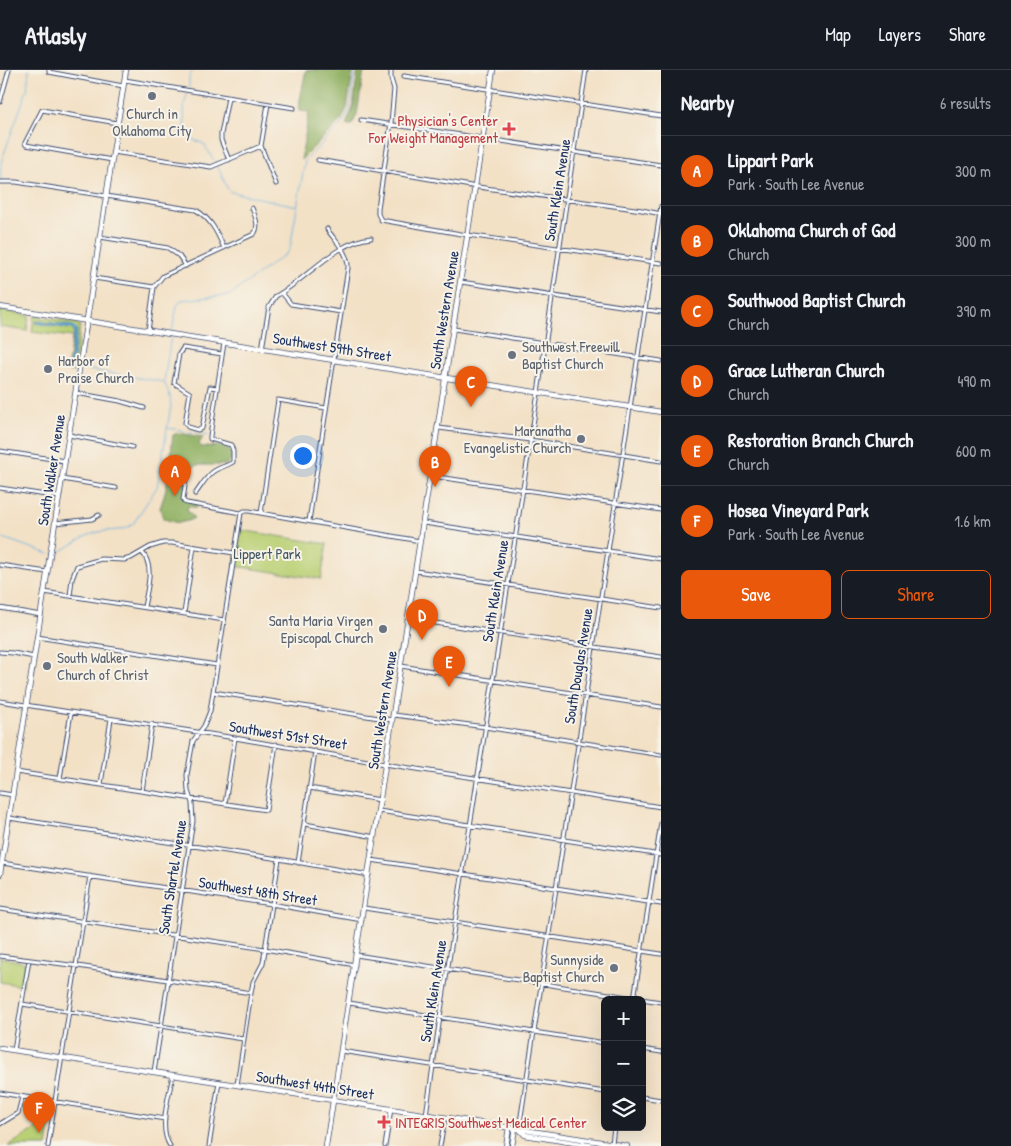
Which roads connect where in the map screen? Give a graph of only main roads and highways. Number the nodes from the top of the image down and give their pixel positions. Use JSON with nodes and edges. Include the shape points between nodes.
{"nodes":[{"id":1,"x":126,"y":70,"type":"edge"},
{"id":2,"x":493,"y":70,"type":"edge"},
{"id":3,"x":0,"y":307,"type":"edge"},
{"id":4,"x":86,"y":321,"type":"junction"},
{"id":5,"x":446,"y":379,"type":"junction"},
{"id":6,"x":661,"y":412,"type":"edge"},
{"id":7,"x":0,"y":874,"type":"edge"},
{"id":8,"x":0,"y":1048,"type":"edge"},
{"id":9,"x":334,"y":1100,"type":"junction"},
{"id":10,"x":509,"y":1128,"type":"junction"},
{"id":11,"x":517,"y":1129,"type":"junction"},
{"id":12,"x":604,"y":1144,"type":"edge"},
{"id":13,"x":326,"y":1146,"type":"edge"},
{"id":14,"x":506,"y":1146,"type":"edge"},
{"id":15,"x":512,"y":1146,"type":"edge"},
{"id":16,"x":594,"y":1146,"type":"edge"},
{"id":17,"x":627,"y":1146,"type":"edge"}],
"edges":[{"from":1,"to":4,"type":"main road","name":"South Walker Avenue"},
{"from":2,"to":5,"type":"main road","name":"South Western Avenue"},
{"from":3,"to":4,"type":"main road","name":"Southwest 59th Street"},
{"from":4,"to":5,"type":"main road","name":"Southwest 59th Street"},
{"from":4,"to":7,"type":"main road","name":"South Walker Avenue"},
{"from":5,"to":6,"type":"main road","name":"Southwest 59th Street"},
{"from":5,"to":9,"type":"main road","name":"South Western Avenue"},
{"from":8,"to":9,"type":"main road","name":"Southwest 44th Street"},
{"from":9,"to":10,"type":"main road","name":"Southwest 44th Street"},
{"from":9,"to":13,"type":"main road","name":"South Western Avenue"},
{"from":10,"to":11,"type":"main road","name":"Southwest 44th Street"},
{"from":10,"to":14,"type":"main road"},
{"from":11,"to":12,"type":"main road","name":"Southwest 44th Street"},
{"from":11,"to":15,"type":"main road","name":"South Douglas Avenue"},
{"from":11,"to":16,"type":"main road","via":[[525,1135]]},
{"from":12,"to":17,"type":"main road","name":"Southwest 44th Street"}]}
